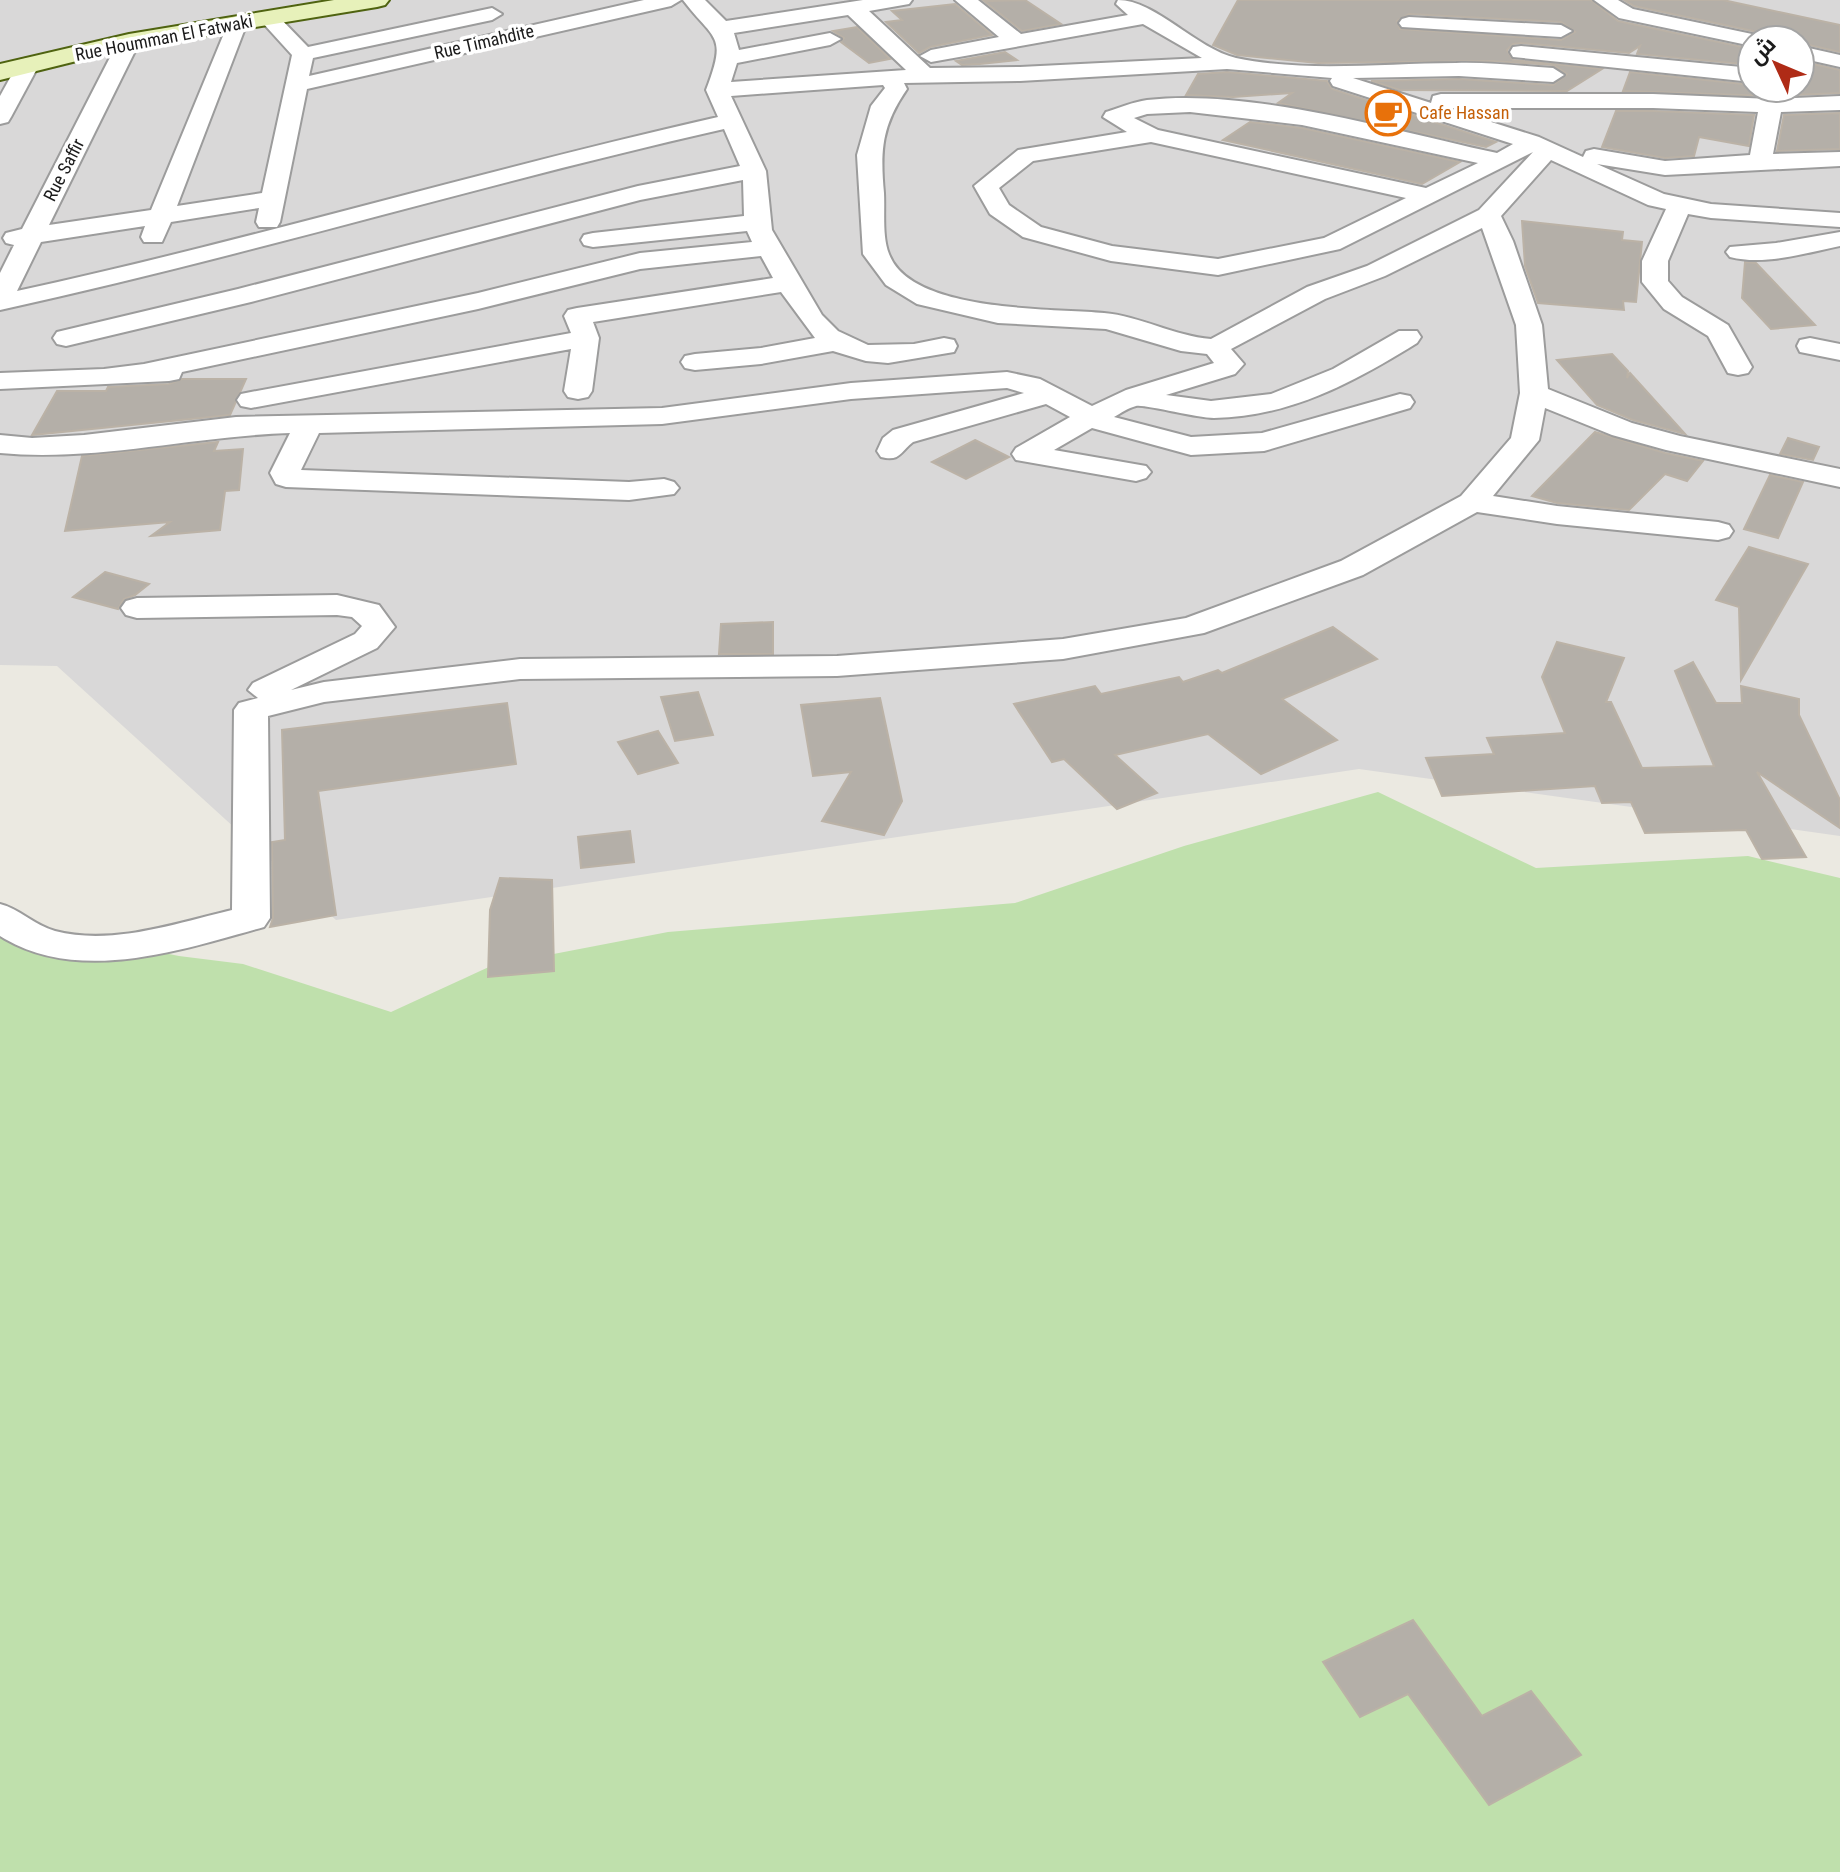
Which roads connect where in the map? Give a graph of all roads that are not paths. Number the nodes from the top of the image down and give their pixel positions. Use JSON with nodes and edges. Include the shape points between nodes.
{"nodes":[{"id":1,"x":377,"y":0,"type":"edge"},
{"id":2,"x":671,"y":0,"type":"edge"},
{"id":3,"x":693,"y":0,"type":"edge"},
{"id":4,"x":902,"y":0,"type":"edge"},
{"id":5,"x":965,"y":0,"type":"edge"},
{"id":6,"x":1119,"y":0,"type":"edge"},
{"id":7,"x":1397,"y":0,"type":"edge"},
{"id":8,"x":1604,"y":0,"type":"edge"},
{"id":9,"x":853,"y":8,"type":"junction"},
{"id":10,"x":516,"y":9,"type":"dead end"},
{"id":11,"x":1149,"y":17,"type":"junction"},
{"id":12,"x":269,"y":18,"type":"junction"},
{"id":13,"x":237,"y":23,"type":"junction"},
{"id":14,"x":724,"y":28,"type":"junction"},
{"id":15,"x":1408,"y":33,"type":"junction"},
{"id":16,"x":1736,"y":35,"type":"edge"},
{"id":17,"x":830,"y":39,"type":"dead end"},
{"id":18,"x":129,"y":41,"type":"junction"},
{"id":19,"x":1017,"y":41,"type":"junction"},
{"id":20,"x":303,"y":54,"type":"junction"},
{"id":21,"x":1816,"y":56,"type":"edge"},
{"id":22,"x":730,"y":58,"type":"junction"},
{"id":23,"x":1840,"y":61,"type":"edge"},
{"id":24,"x":1227,"y":63,"type":"junction"},
{"id":25,"x":28,"y":65,"type":"junction"},
{"id":26,"x":1556,"y":65,"type":"junction"},
{"id":27,"x":899,"y":68,"type":"junction"},
{"id":28,"x":1398,"y":69,"type":"junction"},
{"id":29,"x":0,"y":72,"type":"edge"},
{"id":30,"x":1311,"y":72,"type":"junction"},
{"id":31,"x":1736,"y":74,"type":"edge"},
{"id":32,"x":297,"y":85,"type":"junction"},
{"id":33,"x":717,"y":90,"type":"junction"},
{"id":34,"x":1551,"y":101,"type":"junction"},
{"id":35,"x":1410,"y":102,"type":"junction"},
{"id":36,"x":1840,"y":103,"type":"edge"},
{"id":37,"x":1771,"y":106,"type":"junction"},
{"id":38,"x":1815,"y":106,"type":"junction"},
{"id":39,"x":0,"y":117,"type":"edge"},
{"id":40,"x":730,"y":121,"type":"junction"},
{"id":41,"x":1840,"y":122,"type":"edge"},
{"id":42,"x":1151,"y":135,"type":"junction"},
{"id":43,"x":1539,"y":145,"type":"junction"},
{"id":44,"x":1840,"y":159,"type":"edge"},
{"id":45,"x":1501,"y":161,"type":"junction"},
{"id":46,"x":1760,"y":161,"type":"junction"},
{"id":47,"x":754,"y":171,"type":"junction"},
{"id":48,"x":1428,"y":196,"type":"junction"},
{"id":49,"x":416,"y":197,"type":"junction"},
{"id":50,"x":273,"y":199,"type":"junction"},
{"id":51,"x":1680,"y":204,"type":"junction"},
{"id":52,"x":1488,"y":215,"type":"junction"},
{"id":53,"x":162,"y":216,"type":"junction"},
{"id":54,"x":1840,"y":220,"type":"edge"},
{"id":55,"x":757,"y":222,"type":"junction"},
{"id":56,"x":31,"y":236,"type":"junction"},
{"id":57,"x":479,"y":236,"type":"junction"},
{"id":58,"x":265,"y":239,"type":"junction"},
{"id":59,"x":1840,"y":239,"type":"edge"},
{"id":60,"x":593,"y":240,"type":"dead end"},
{"id":61,"x":0,"y":241,"type":"edge"},
{"id":62,"x":765,"y":248,"type":"junction"},
{"id":63,"x":1739,"y":252,"type":"dead end"},
{"id":64,"x":205,"y":255,"type":"junction"},
{"id":65,"x":140,"y":270,"type":"junction"},
{"id":66,"x":552,"y":282,"type":"junction"},
{"id":67,"x":786,"y":284,"type":"junction"},
{"id":68,"x":48,"y":292,"type":"junction"},
{"id":69,"x":242,"y":296,"type":"junction"},
{"id":70,"x":0,"y":300,"type":"edge"},
{"id":71,"x":582,"y":327,"type":"junction"},
{"id":72,"x":1408,"y":337,"type":"dead end"},
{"id":73,"x":66,"y":338,"type":"junction"},
{"id":74,"x":836,"y":342,"type":"junction"},
{"id":75,"x":944,"y":346,"type":"dead end"},
{"id":76,"x":1810,"y":346,"type":"dead end"},
{"id":77,"x":1215,"y":347,"type":"junction"},
{"id":78,"x":254,"y":348,"type":"junction"},
{"id":79,"x":1840,"y":352,"type":"edge"},
{"id":80,"x":695,"y":362,"type":"dead end"},
{"id":81,"x":1738,"y":367,"type":"dead end"},
{"id":82,"x":144,"y":372,"type":"junction"},
{"id":83,"x":82,"y":378,"type":"junction"},
{"id":84,"x":0,"y":381,"type":"edge"},
{"id":85,"x":256,"y":390,"type":"junction"},
{"id":86,"x":578,"y":391,"type":"dead end"},
{"id":87,"x":1534,"y":393,"type":"junction"},
{"id":88,"x":1048,"y":395,"type":"junction"},
{"id":89,"x":1136,"y":396,"type":"junction"},
{"id":90,"x":1400,"y":402,"type":"dead end"},
{"id":91,"x":1090,"y":417,"type":"junction"},
{"id":92,"x":308,"y":425,"type":"junction"},
{"id":93,"x":236,"y":426,"type":"junction"},
{"id":94,"x":0,"y":444,"type":"edge"},
{"id":95,"x":891,"y":451,"type":"dead end"},
{"id":96,"x":1136,"y":472,"type":"dead end"},
{"id":97,"x":1840,"y":478,"type":"edge"},
{"id":98,"x":664,"y":488,"type":"dead end"},
{"id":99,"x":1472,"y":502,"type":"junction"},
{"id":100,"x":1718,"y":531,"type":"dead end"},
{"id":101,"x":137,"y":608,"type":"dead end"},
{"id":102,"x":251,"y":710,"type":"junction"},
{"id":103,"x":0,"y":916,"type":"edge"}],
"edges":[{"from":1,"to":12,"type":"street","name":"Rue Houmman El Fatwaki"},
{"from":2,"to":32,"type":"street","name":"Rue Timahdite"},
{"from":3,"to":14,"type":"street"},
{"from":4,"to":9,"type":"street"},
{"from":5,"to":19,"type":"street"},
{"from":6,"to":11,"type":"street"},
{"from":7,"to":15,"type":"street"},
{"from":8,"to":16,"type":"street","via":[[1626,14],[1687,18]]},
{"from":9,"to":14,"type":"street"},
{"from":9,"to":27,"type":"street"},
{"from":10,"to":20,"type":"street"},
{"from":11,"to":19,"type":"street"},
{"from":11,"to":24,"type":"street"},
{"from":12,"to":13,"type":"street","name":"Rue Houmman El Fatwaki"},
{"from":12,"to":20,"type":"street"},
{"from":13,"to":18,"type":"street","name":"Rue Houmman El Fatwaki"},
{"from":13,"to":53,"type":"street"},
{"from":14,"to":22,"type":"street"},
{"from":15,"to":26,"type":"street","via":[[1562,32]]},
{"from":15,"to":28,"type":"street"},
{"from":17,"to":22,"type":"street"},
{"from":18,"to":25,"type":"street","name":"Rue Houmman El Fatwaki"},
{"from":18,"to":56,"type":"street","name":"Rue Saffir"},
{"from":19,"to":27,"type":"street"},
{"from":20,"to":32,"type":"street"},
{"from":21,"to":23,"type":"street"},
{"from":22,"to":33,"type":"street"},
{"from":24,"to":27,"type":"street","via":[[1020,74],[924,75]]},
{"from":24,"to":30,"type":"street"},
{"from":25,"to":29,"type":"street","name":"Rue Houmman El Fatwaki"},
{"from":25,"to":39,"type":"street"},
{"from":26,"to":28,"type":"street"},
{"from":26,"to":31,"type":"street"},
{"from":26,"to":34,"type":"street"},
{"from":27,"to":33,"type":"street"},
{"from":27,"to":77,"type":"street","via":[[896,89],[882,106],[869,155],[876,254],[895,280],[926,298],[998,315],[1108,321]]},
{"from":28,"to":30,"type":"street"},
{"from":30,"to":35,"type":"street"},
{"from":32,"to":50,"type":"street"},
{"from":33,"to":40,"type":"street"},
{"from":34,"to":35,"type":"street"},
{"from":34,"to":37,"type":"street"},
{"from":35,"to":43,"type":"street"},
{"from":36,"to":38,"type":"street"},
{"from":37,"to":38,"type":"street"},
{"from":37,"to":46,"type":"street"},
{"from":38,"to":41,"type":"street"},
{"from":40,"to":47,"type":"street"},
{"from":40,"to":49,"type":"street"},
{"from":42,"to":45,"type":"street","via":[[1114,117],[1127,109],[1170,106],[1244,108]]},
{"from":42,"to":48,"type":"street"},
{"from":42,"to":48,"type":"street","via":[[1026,155],[986,186],[999,209],[1032,232],[1111,253],[1218,267],[1331,244]]},
{"from":43,"to":45,"type":"street"},
{"from":43,"to":46,"type":"street","via":[[1665,168]]},
{"from":43,"to":51,"type":"street","via":[[1657,200]]},
{"from":43,"to":52,"type":"street"},
{"from":44,"to":46,"type":"street"},
{"from":45,"to":48,"type":"street"},
{"from":47,"to":55,"type":"street"},
{"from":47,"to":57,"type":"street","via":[[638,193]]},
{"from":49,"to":57,"type":"street"},
{"from":49,"to":58,"type":"street"},
{"from":50,"to":53,"type":"street"},
{"from":50,"to":58,"type":"street"},
{"from":51,"to":54,"type":"street"},
{"from":51,"to":81,"type":"street","via":[[1655,261],[1655,282],[1673,303],[1719,331]]},
{"from":52,"to":77,"type":"street","via":[[1376,271],[1316,293]]},
{"from":52,"to":87,"type":"street","via":[[1529,325]]},
{"from":53,"to":56,"type":"street"},
{"from":53,"to":65,"type":"street"},
{"from":55,"to":60,"type":"street"},
{"from":55,"to":62,"type":"street"},
{"from":56,"to":61,"type":"street"},
{"from":56,"to":70,"type":"street","name":"Rue Saffir"},
{"from":57,"to":69,"type":"street"},
{"from":58,"to":64,"type":"street"},
{"from":59,"to":63,"type":"street"},
{"from":62,"to":66,"type":"street","via":[[640,261]]},
{"from":62,"to":67,"type":"street"},
{"from":64,"to":65,"type":"street"},
{"from":64,"to":69,"type":"street"},
{"from":65,"to":68,"type":"street"},
{"from":66,"to":71,"type":"street"},
{"from":66,"to":78,"type":"street"},
{"from":67,"to":71,"type":"street"},
{"from":67,"to":74,"type":"street","via":[[814,326]]},
{"from":68,"to":70,"type":"street"},
{"from":68,"to":73,"type":"street"},
{"from":69,"to":73,"type":"street"},
{"from":69,"to":78,"type":"street"},
{"from":71,"to":85,"type":"street"},
{"from":71,"to":86,"type":"street"},
{"from":72,"to":89,"type":"street","via":[[1308,394],[1265,405],[1187,410]]},
{"from":73,"to":83,"type":"street"},
{"from":74,"to":75,"type":"street","via":[[879,357]]},
{"from":74,"to":80,"type":"street"},
{"from":76,"to":79,"type":"street"},
{"from":77,"to":89,"type":"street","via":[[1230,364],[1225,368]]},
{"from":78,"to":82,"type":"street"},
{"from":78,"to":85,"type":"street"},
{"from":82,"to":83,"type":"street"},
{"from":82,"to":85,"type":"street"},
{"from":83,"to":84,"type":"street"},
{"from":85,"to":93,"type":"street"},
{"from":87,"to":97,"type":"street","via":[[1622,429],[1676,444]]},
{"from":87,"to":99,"type":"street","via":[[1525,440]]},
{"from":88,"to":91,"type":"street"},
{"from":88,"to":92,"type":"street","via":[[1007,380],[851,391],[662,416]]},
{"from":88,"to":95,"type":"street","via":[[903,436]]},
{"from":89,"to":91,"type":"street"},
{"from":90,"to":91,"type":"street","via":[[1264,442],[1191,446]]},
{"from":91,"to":96,"type":"street","via":[[1026,454]]},
{"from":92,"to":93,"type":"street"},
{"from":92,"to":98,"type":"street","via":[[286,478]]},
{"from":93,"to":94,"type":"street","via":[[84,444]]},
{"from":99,"to":100,"type":"street"},
{"from":99,"to":102,"type":"street","via":[[1352,568],[1207,621],[1063,649],[837,666],[520,669],[324,692]]},
{"from":101,"to":102,"type":"street","via":[[337,605],[375,615],[379,627],[366,641],[266,687]]},
{"from":102,"to":103,"type":"street","via":[[251,918],[126,945],[76,948],[25,934]]}]}
